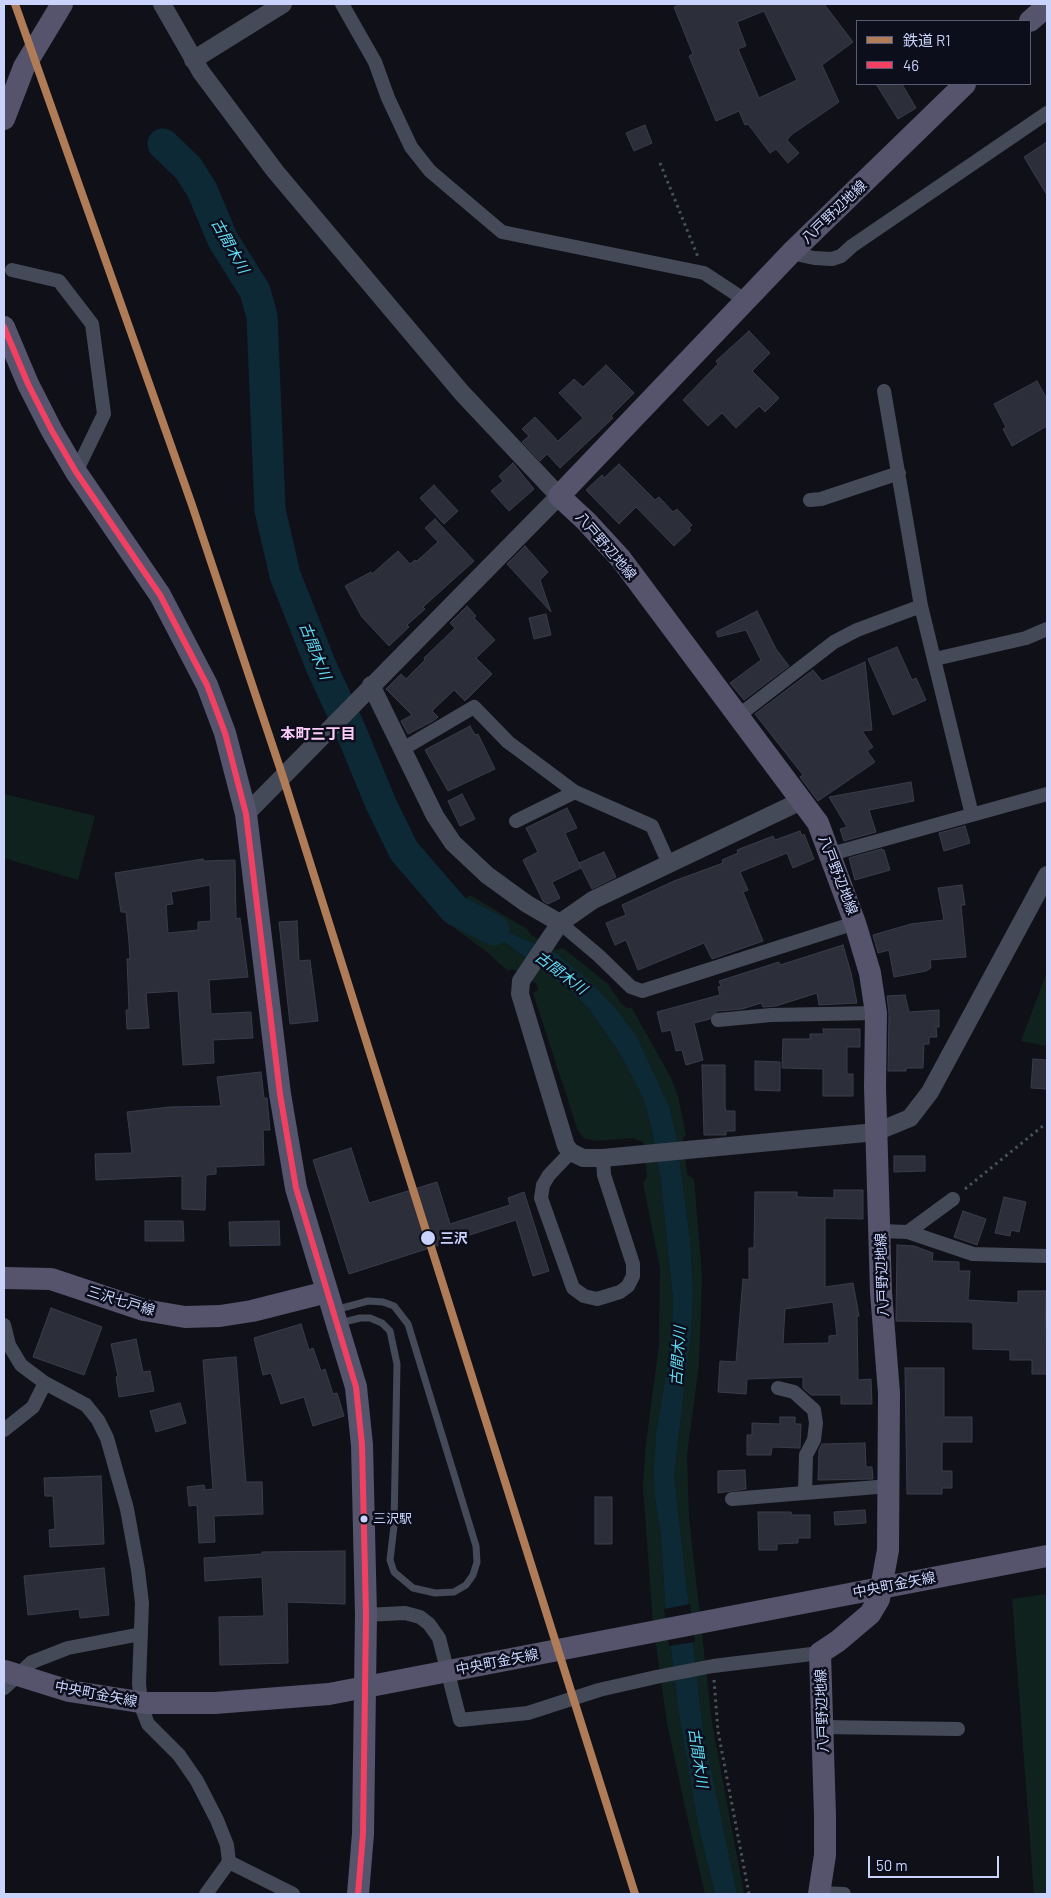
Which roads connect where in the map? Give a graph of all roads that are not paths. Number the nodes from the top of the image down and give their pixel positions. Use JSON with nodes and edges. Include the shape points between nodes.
{"nodes":[{"id":1,"x":62,"y":4,"type":"edge"},
{"id":2,"x":162,"y":4,"type":"edge"},
{"id":3,"x":283,"y":4,"type":"edge"},
{"id":4,"x":342,"y":4,"type":"edge"},
{"id":5,"x":1047,"y":6,"type":"edge"},
{"id":6,"x":1031,"y":20,"type":"edge"},
{"id":7,"x":193,"y":60,"type":"junction"},
{"id":8,"x":964,"y":85,"type":"edge"},
{"id":9,"x":1047,"y":113,"type":"edge"},
{"id":10,"x":4,"y":119,"type":"edge"},
{"id":11,"x":791,"y":253,"type":"junction"},
{"id":12,"x":12,"y":270,"type":"dead end"},
{"id":13,"x":745,"y":300,"type":"junction"},
{"id":14,"x":4,"y":327,"type":"edge"},
{"id":15,"x":884,"y":391,"type":"dead end"},
{"id":16,"x":76,"y":472,"type":"junction"},
{"id":17,"x":899,"y":473,"type":"junction"},
{"id":18,"x":558,"y":496,"type":"junction"},
{"id":19,"x":810,"y":500,"type":"dead end"},
{"id":20,"x":921,"y":606,"type":"junction"},
{"id":21,"x":1047,"y":629,"type":"edge"},
{"id":22,"x":935,"y":659,"type":"junction"},
{"id":23,"x":367,"y":690,"type":"junction"},
{"id":24,"x":738,"y":716,"type":"junction"},
{"id":25,"x":402,"y":750,"type":"junction"},
{"id":26,"x":575,"y":792,"type":"junction"},
{"id":27,"x":1047,"y":794,"type":"edge"},
{"id":28,"x":801,"y":801,"type":"junction"},
{"id":29,"x":246,"y":814,"type":"junction"},
{"id":30,"x":972,"y":815,"type":"junction"},
{"id":31,"x":516,"y":822,"type":"dead end"},
{"id":32,"x":830,"y":854,"type":"junction"},
{"id":33,"x":668,"y":864,"type":"junction"},
{"id":34,"x":1047,"y":875,"type":"edge"},
{"id":35,"x":855,"y":923,"type":"junction"},
{"id":36,"x":557,"y":928,"type":"junction"},
{"id":37,"x":876,"y":1013,"type":"junction"},
{"id":38,"x":718,"y":1020,"type":"dead end"},
{"id":39,"x":876,"y":1132,"type":"junction"},
{"id":40,"x":571,"y":1152,"type":"junction"},
{"id":41,"x":603,"y":1158,"type":"junction"},
{"id":42,"x":953,"y":1199,"type":"road end"},
{"id":43,"x":881,"y":1231,"type":"junction"},
{"id":44,"x":908,"y":1232,"type":"junction"},
{"id":45,"x":1047,"y":1256,"type":"edge"},
{"id":46,"x":4,"y":1278,"type":"edge"},
{"id":47,"x":332,"y":1309,"type":"junction"},
{"id":48,"x":4,"y":1325,"type":"edge"},
{"id":49,"x":45,"y":1383,"type":"junction"},
{"id":50,"x":778,"y":1388,"type":"dead end"},
{"id":51,"x":4,"y":1430,"type":"edge"},
{"id":52,"x":889,"y":1486,"type":"junction"},
{"id":53,"x":805,"y":1493,"type":"junction"},
{"id":54,"x":732,"y":1499,"type":"dead end"},
{"id":55,"x":1047,"y":1556,"type":"edge"},
{"id":56,"x":366,"y":1615,"type":"junction"},
{"id":57,"x":141,"y":1634,"type":"junction"},
{"id":58,"x":820,"y":1653,"type":"junction"},
{"id":59,"x":4,"y":1677,"type":"edge"},
{"id":60,"x":822,"y":1727,"type":"junction"},
{"id":61,"x":958,"y":1729,"type":"dead end"},
{"id":62,"x":229,"y":1862,"type":"junction"},
{"id":63,"x":206,"y":1894,"type":"edge"},
{"id":64,"x":293,"y":1894,"type":"edge"},
{"id":65,"x":358,"y":1894,"type":"edge"},
{"id":66,"x":819,"y":1894,"type":"edge"},
{"id":67,"x":844,"y":1894,"type":"edge"}],
"edges":[{"from":1,"to":10,"type":"main road","via":[[24,67]]},
{"from":2,"to":7,"type":"street"},
{"from":3,"to":7,"type":"street"},
{"from":4,"to":13,"type":"street","via":[[375,62],[411,147],[430,171],[502,232],[704,274]]},
{"from":5,"to":6,"type":"main road"},
{"from":7,"to":18,"type":"street","via":[[282,179],[462,392]]},
{"from":8,"to":11,"type":"main road","name":"八戸野辺地線"},
{"from":9,"to":11,"type":"street","via":[[841,256],[832,259]]},
{"from":11,"to":13,"type":"main road","name":"八戸野辺地線"},
{"from":12,"to":16,"type":"street","via":[[59,281],[92,324],[104,414]]},
{"from":13,"to":18,"type":"main road","name":"八戸野辺地線"},
{"from":14,"to":16,"type":"main road","via":[[28,384]]},
{"from":15,"to":17,"type":"street"},
{"from":16,"to":29,"type":"main road","via":[[160,595],[207,684],[226,732]]},
{"from":17,"to":19,"type":"street"},
{"from":17,"to":20,"type":"street"},
{"from":18,"to":23,"type":"street"},
{"from":18,"to":24,"type":"main road","name":"八戸野辺地線","via":[[621,559]]},
{"from":20,"to":22,"type":"street"},
{"from":20,"to":24,"type":"street","via":[[834,642]]},
{"from":21,"to":22,"type":"street","via":[[1026,638]]},
{"from":22,"to":30,"type":"street"},
{"from":23,"to":25,"type":"street"},
{"from":23,"to":29,"type":"street"},
{"from":24,"to":28,"type":"main road","name":"八戸野辺地線"},
{"from":25,"to":26,"type":"street","via":[[474,707],[508,742]]},
{"from":25,"to":36,"type":"street","via":[[435,816],[453,843],[486,875]]},
{"from":26,"to":31,"type":"street"},
{"from":26,"to":33,"type":"street","via":[[652,826]]},
{"from":27,"to":30,"type":"street"},
{"from":28,"to":32,"type":"main road","name":"八戸野辺地線","via":[[818,823]]},
{"from":28,"to":33,"type":"street"},
{"from":29,"to":47,"type":"main road","via":[[289,1150],[296,1188]]},
{"from":30,"to":32,"type":"street"},
{"from":32,"to":35,"type":"main road","name":"八戸野辺地線"},
{"from":33,"to":36,"type":"street","via":[[593,900]]},
{"from":34,"to":39,"type":"street","via":[[930,1092],[910,1118]]},
{"from":35,"to":36,"type":"street","via":[[642,991],[631,987],[598,955]]},
{"from":35,"to":37,"type":"main road","name":"八戸野辺地線","via":[[870,973]]},
{"from":36,"to":40,"type":"street","via":[[521,981],[520,994],[566,1146]]},
{"from":37,"to":38,"type":"street","via":[[771,1015]]},
{"from":37,"to":39,"type":"main road","name":"八戸野辺地線"},
{"from":39,"to":41,"type":"street"},
{"from":39,"to":43,"type":"main road","name":"八戸野辺地線"},
{"from":40,"to":41,"type":"street","via":[[583,1158]]},
{"from":40,"to":41,"type":"street","via":[[549,1175],[541,1198],[573,1288],[584,1296],[597,1299],[620,1292],[633,1276],[633,1264],[604,1175]]},
{"from":42,"to":44,"type":"street"},
{"from":43,"to":44,"type":"street"},
{"from":43,"to":52,"type":"main road","name":"八戸野辺地線","via":[[881,1292],[889,1393]]},
{"from":44,"to":45,"type":"street","via":[[973,1254]]},
{"from":46,"to":47,"type":"main road","name":"三沢七戸線","via":[[51,1279],[144,1310],[185,1317]]},
{"from":47,"to":47,"type":"lane","via":[[368,1301],[382,1302],[394,1306],[408,1324],[476,1546],[477,1562],[473,1575],[466,1585],[454,1592],[435,1593],[414,1588],[394,1572],[390,1560],[394,1526],[398,1364],[390,1331],[382,1323]]},
{"from":47,"to":56,"type":"main road","via":[[356,1387],[362,1445]]},
{"from":48,"to":49,"type":"street","via":[[9,1345],[21,1365]]},
{"from":49,"to":51,"type":"street","via":[[32,1407]]},
{"from":49,"to":57,"type":"street","via":[[86,1405],[107,1438],[128,1509],[142,1603]]},
{"from":50,"to":53,"type":"street","via":[[794,1392],[814,1410],[816,1423],[814,1440],[806,1456]]},
{"from":52,"to":53,"type":"street"},
{"from":52,"to":58,"type":"main road","name":"八戸野辺地線","via":[[888,1550],[879,1599],[870,1614]]},
{"from":53,"to":54,"type":"street"},
{"from":55,"to":59,"type":"main road","name":"中央町金矢線","bridge":true,"via":[[329,1694],[215,1703],[146,1703]]},
{"from":56,"to":58,"type":"street","via":[[405,1614],[420,1617],[429,1624],[439,1638],[460,1720],[528,1713],[599,1690],[708,1667]]},
{"from":56,"to":65,"type":"main road","via":[[363,1834]]},
{"from":57,"to":59,"type":"street","via":[[68,1648]]},
{"from":57,"to":62,"type":"street","via":[[141,1706],[148,1724],[179,1755],[197,1781],[218,1820]]},
{"from":58,"to":60,"type":"main road","name":"八戸野辺地線"},
{"from":60,"to":61,"type":"street"},
{"from":60,"to":66,"type":"main road","name":"八戸野辺地線","via":[[825,1854]]},
{"from":62,"to":63,"type":"street"},
{"from":62,"to":64,"type":"street"},
{"from":66,"to":67,"type":"street"}]}
